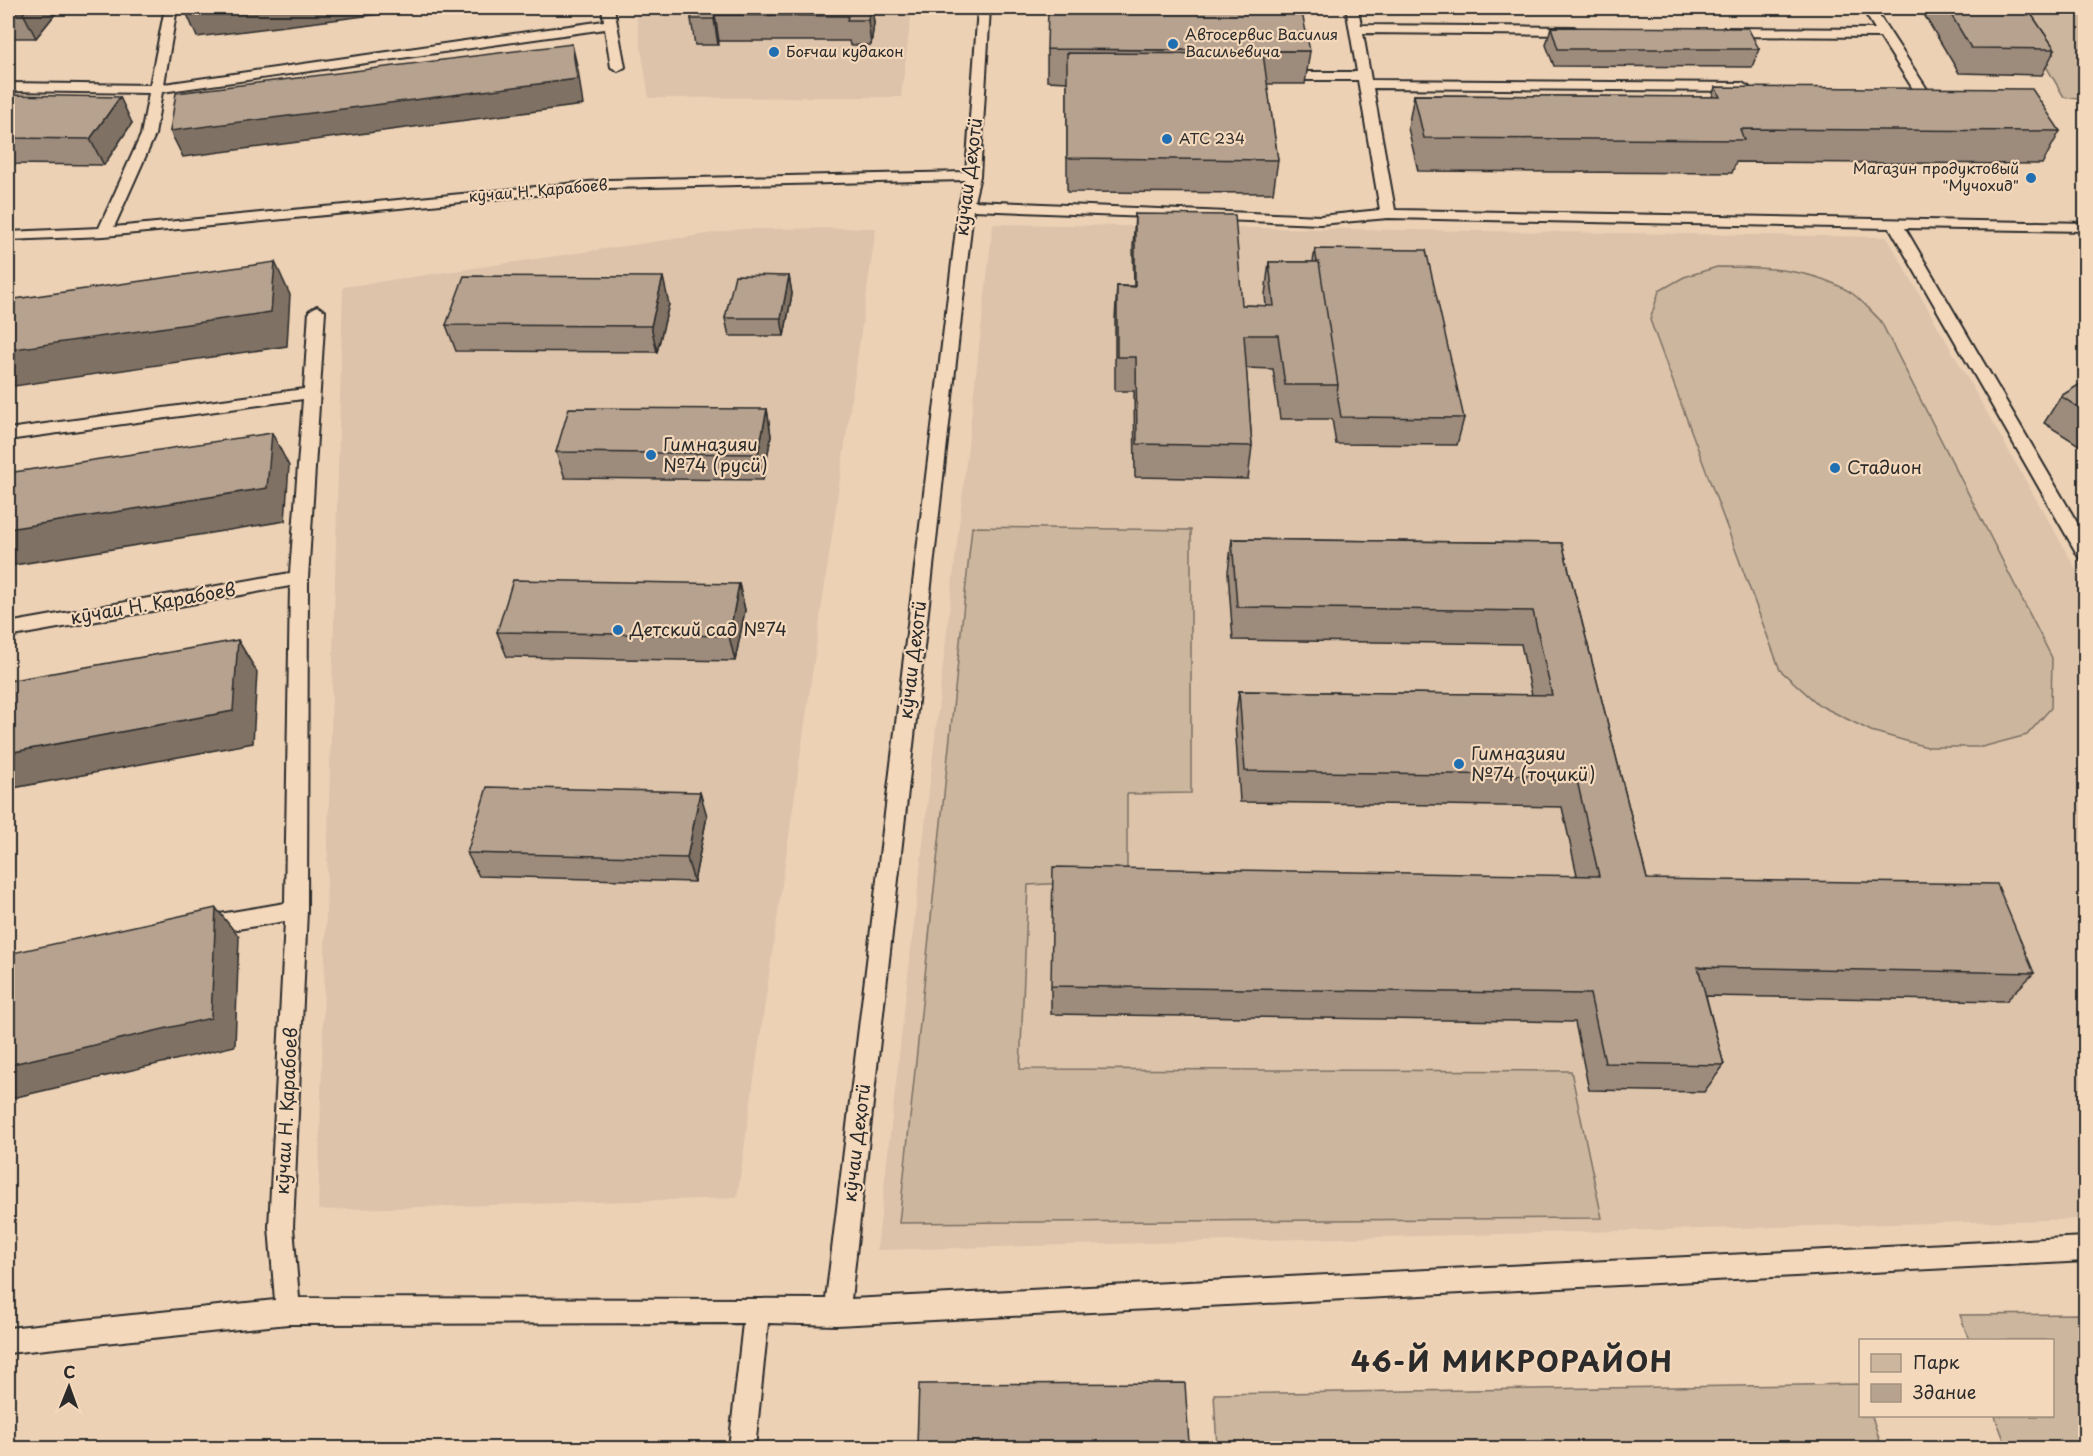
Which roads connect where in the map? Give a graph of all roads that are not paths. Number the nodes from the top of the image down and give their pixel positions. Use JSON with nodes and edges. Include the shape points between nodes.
{"nodes":[{"id":1,"x":171,"y":8,"type":"edge"},
{"id":2,"x":608,"y":8,"type":"edge"},
{"id":3,"x":984,"y":8,"type":"edge"},
{"id":4,"x":1352,"y":8,"type":"edge"},
{"id":5,"x":1868,"y":8,"type":"edge"},
{"id":6,"x":610,"y":24,"type":"junction"},
{"id":7,"x":1355,"y":29,"type":"junction"},
{"id":8,"x":1590,"y":31,"type":"edge"},
{"id":9,"x":1708,"y":32,"type":"edge"},
{"id":10,"x":1884,"y":33,"type":"junction"},
{"id":11,"x":618,"y":67,"type":"dead end"},
{"id":12,"x":1270,"y":76,"type":"edge"},
{"id":13,"x":1364,"y":80,"type":"junction"},
{"id":14,"x":8,"y":87,"type":"edge"},
{"id":15,"x":1755,"y":87,"type":"edge"},
{"id":16,"x":156,"y":89,"type":"junction"},
{"id":17,"x":1920,"y":90,"type":"edge"},
{"id":18,"x":973,"y":176,"type":"junction"},
{"id":19,"x":966,"y":205,"type":"junction"},
{"id":20,"x":1388,"y":214,"type":"junction"},
{"id":21,"x":1894,"y":222,"type":"junction"},
{"id":22,"x":2085,"y":227,"type":"edge"},
{"id":23,"x":104,"y":232,"type":"junction"},
{"id":24,"x":8,"y":236,"type":"edge"},
{"id":25,"x":317,"y":311,"type":"dead end"},
{"id":26,"x":311,"y":393,"type":"junction"},
{"id":27,"x":8,"y":434,"type":"edge"},
{"id":28,"x":2085,"y":554,"type":"edge"},
{"id":29,"x":299,"y":578,"type":"junction"},
{"id":30,"x":8,"y":630,"type":"edge"},
{"id":31,"x":297,"y":910,"type":"junction"},
{"id":32,"x":178,"y":930,"type":"edge"},
{"id":33,"x":2085,"y":1249,"type":"edge"},
{"id":34,"x":757,"y":1310,"type":"junction"},
{"id":35,"x":288,"y":1311,"type":"junction"},
{"id":36,"x":837,"y":1312,"type":"junction"},
{"id":37,"x":8,"y":1341,"type":"edge"},
{"id":38,"x":742,"y":1449,"type":"edge"}],
"edges":[{"from":1,"to":16,"type":"lane"},
{"from":2,"to":6,"type":"lane"},
{"from":3,"to":18,"type":"lane","name":"кӯчаи Деҳотӣ"},
{"from":4,"to":7,"type":"lane"},
{"from":5,"to":10,"type":"lane"},
{"from":6,"to":11,"type":"lane"},
{"from":6,"to":16,"type":"lane"},
{"from":7,"to":8,"type":"lane"},
{"from":7,"to":13,"type":"lane"},
{"from":9,"to":10,"type":"lane"},
{"from":10,"to":17,"type":"lane"},
{"from":12,"to":13,"type":"lane"},
{"from":13,"to":15,"type":"lane"},
{"from":13,"to":20,"type":"lane"},
{"from":14,"to":16,"type":"lane"},
{"from":16,"to":23,"type":"lane","via":[[148,135]]},
{"from":18,"to":19,"type":"lane","name":"кӯчаи Деҳотӣ"},
{"from":18,"to":23,"type":"lane","name":"кӯчаи Н. Қарабоев","via":[[609,184]]},
{"from":19,"to":20,"type":"lane","via":[[1320,220]]},
{"from":19,"to":36,"type":"lane","name":"кӯчаи Деҳотӣ"},
{"from":20,"to":21,"type":"lane"},
{"from":21,"to":22,"type":"lane"},
{"from":21,"to":28,"type":"lane"},
{"from":23,"to":24,"type":"lane","name":"кӯчаи Н. Қарабоев"},
{"from":25,"to":26,"type":"lane","name":"кӯчаи Н. Қарабоев"},
{"from":26,"to":27,"type":"lane"},
{"from":26,"to":29,"type":"lane","name":"кӯчаи Н. Қарабоев"},
{"from":29,"to":30,"type":"lane","name":"кӯчаи Н. Қарабоев"},
{"from":29,"to":31,"type":"lane","name":"кӯчаи Н. Қарабоев"},
{"from":31,"to":32,"type":"lane"},
{"from":31,"to":35,"type":"lane","name":"кӯчаи Н. Қарабоев","via":[[281,1227]]},
{"from":33,"to":36,"type":"lane"},
{"from":34,"to":35,"type":"lane"},
{"from":34,"to":36,"type":"lane"},
{"from":34,"to":38,"type":"lane"},
{"from":35,"to":37,"type":"lane"}]}
